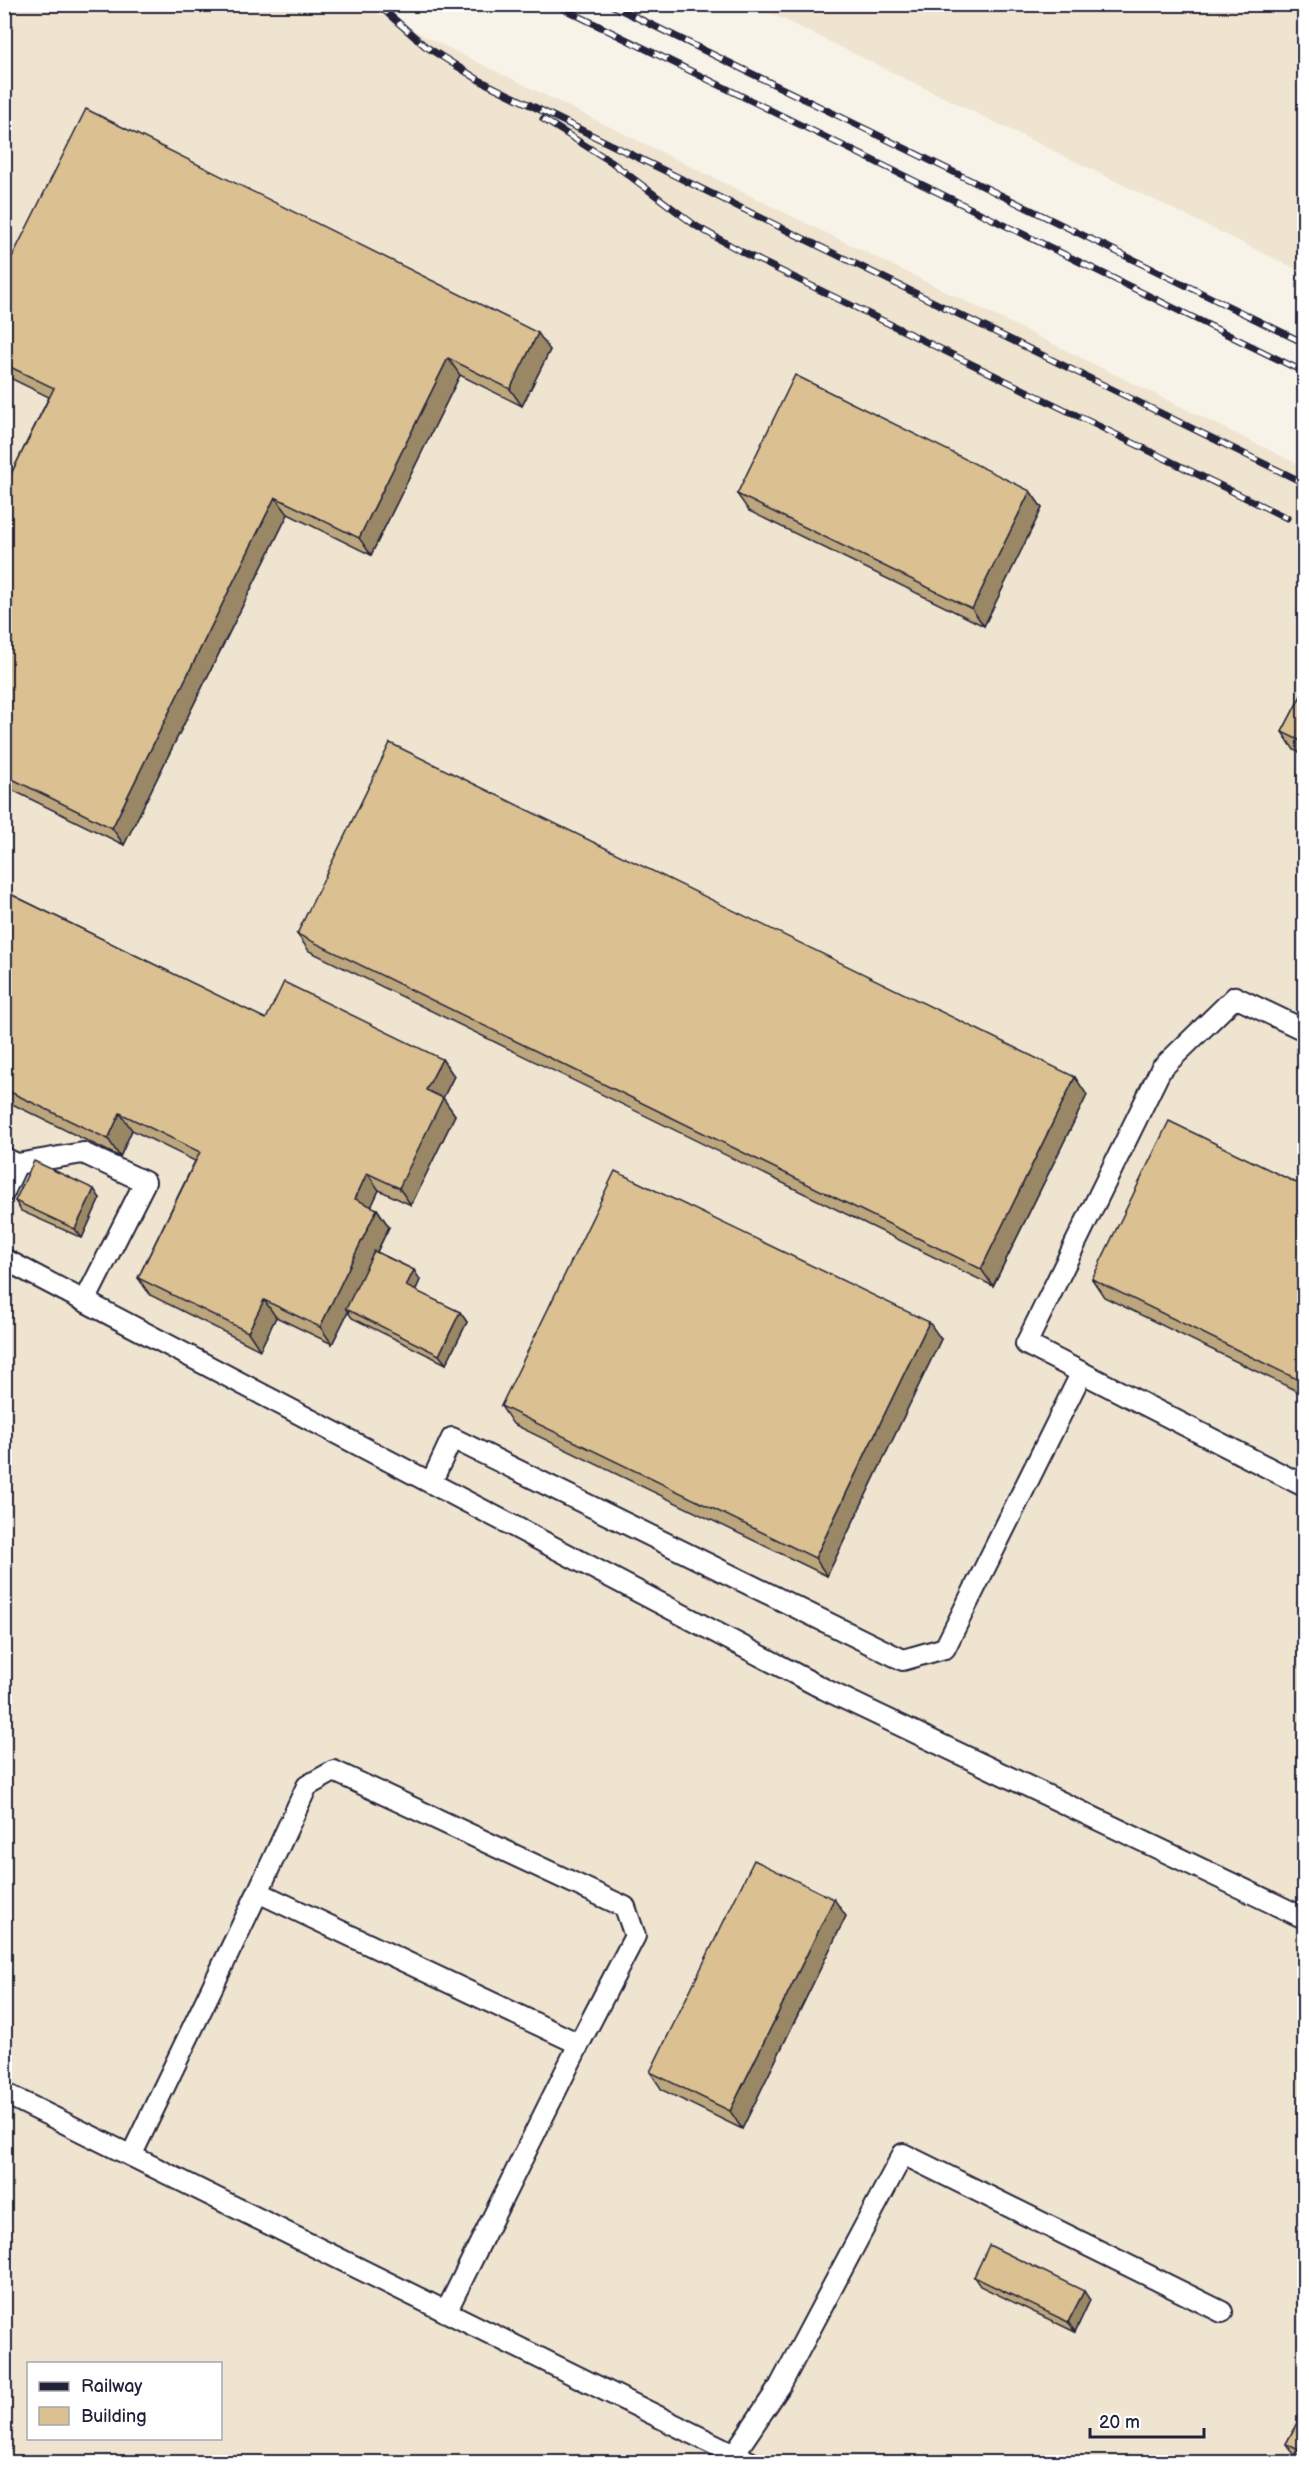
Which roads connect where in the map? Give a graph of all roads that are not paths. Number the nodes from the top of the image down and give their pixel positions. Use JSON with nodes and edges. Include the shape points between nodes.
{"nodes":[{"id":1,"x":1305,"y":1030,"type":"edge"},
{"id":2,"x":11,"y":1161,"type":"edge"},
{"id":3,"x":4,"y":1192,"type":"edge"},
{"id":4,"x":4,"y":1259,"type":"edge"},
{"id":5,"x":85,"y":1301,"type":"junction"},
{"id":6,"x":1082,"y":1372,"type":"junction"},
{"id":7,"x":431,"y":1483,"type":"junction"},
{"id":8,"x":1305,"y":1486,"type":"edge"},
{"id":9,"x":258,"y":1892,"type":"junction"},
{"id":10,"x":1305,"y":1918,"type":"edge"},
{"id":11,"x":579,"y":2044,"type":"junction"},
{"id":12,"x":4,"y":2093,"type":"edge"},
{"id":13,"x":130,"y":2156,"type":"junction"},
{"id":14,"x":446,"y":2312,"type":"junction"},
{"id":15,"x":1222,"y":2312,"type":"dead end"},
{"id":16,"x":742,"y":2458,"type":"edge"}],
"edges":[{"from":1,"to":6,"type":"lane","via":[[1235,997],[1161,1069],[1026,1344]]},
{"from":2,"to":3,"type":"lane"},
{"from":2,"to":5,"type":"lane","via":[[83,1153],[145,1182]]},
{"from":4,"to":5,"type":"lane"},
{"from":5,"to":7,"type":"lane"},
{"from":6,"to":7,"type":"lane","via":[[945,1648],[903,1660],[452,1438]]},
{"from":6,"to":8,"type":"lane"},
{"from":7,"to":10,"type":"lane","via":[[824,1689]]},
{"from":9,"to":11,"type":"lane"},
{"from":9,"to":11,"type":"lane","via":[[307,1786],[334,1771],[625,1907],[635,1936]]},
{"from":9,"to":13,"type":"lane"},
{"from":11,"to":14,"type":"lane"},
{"from":12,"to":13,"type":"lane"},
{"from":13,"to":14,"type":"lane"},
{"from":14,"to":16,"type":"lane"},
{"from":15,"to":16,"type":"lane","via":[[903,2154]]}]}
